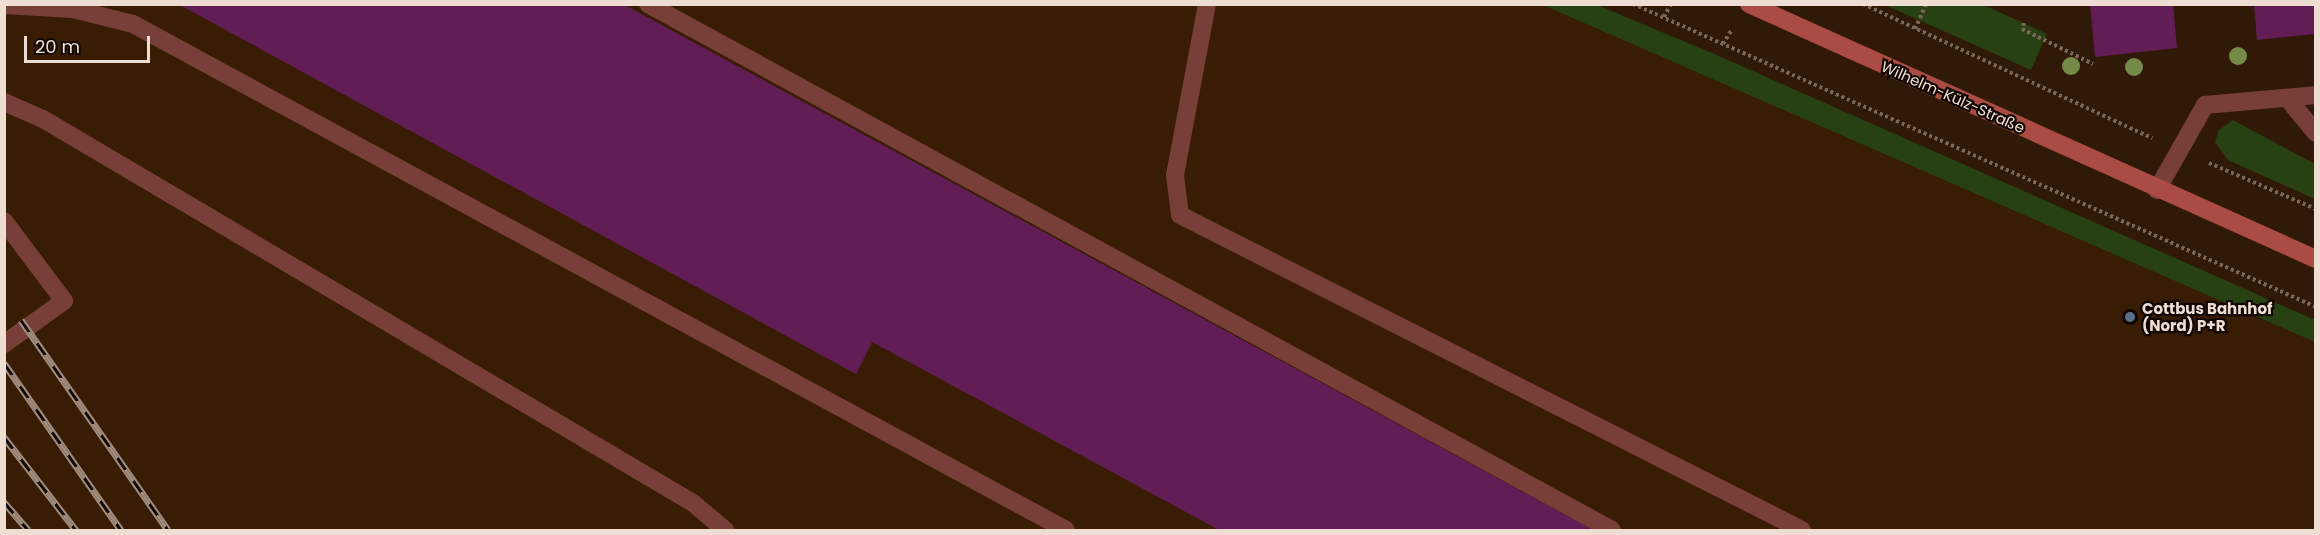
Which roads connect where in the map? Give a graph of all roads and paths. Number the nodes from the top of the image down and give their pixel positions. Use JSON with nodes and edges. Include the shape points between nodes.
{"nodes":[{"id":1,"x":648,"y":4,"type":"edge"},
{"id":2,"x":1207,"y":4,"type":"edge"},
{"id":3,"x":1633,"y":4,"type":"edge"},
{"id":4,"x":1671,"y":4,"type":"edge"},
{"id":5,"x":1749,"y":4,"type":"edge"},
{"id":6,"x":1863,"y":4,"type":"edge"},
{"id":7,"x":1926,"y":4,"type":"edge"},
{"id":8,"x":4,"y":5,"type":"edge"},
{"id":9,"x":1664,"y":16,"type":"junction"},
{"id":10,"x":2024,"y":23,"type":"dead end"},
{"id":11,"x":1915,"y":29,"type":"junction"},
{"id":12,"x":2093,"y":64,"type":"dead end"},
{"id":13,"x":2316,"y":95,"type":"edge"},
{"id":14,"x":2287,"y":98,"type":"junction"},
{"id":15,"x":4,"y":102,"type":"edge"},
{"id":16,"x":2316,"y":133,"type":"edge"},
{"id":17,"x":2179,"y":150,"type":"junction"},
{"id":18,"x":2157,"y":190,"type":"junction"},
{"id":19,"x":2316,"y":209,"type":"edge"},
{"id":20,"x":4,"y":221,"type":"edge"},
{"id":21,"x":2316,"y":259,"type":"edge"},
{"id":22,"x":2316,"y":307,"type":"edge"},
{"id":23,"x":4,"y":344,"type":"edge"},
{"id":24,"x":725,"y":531,"type":"edge"},
{"id":25,"x":1066,"y":531,"type":"edge"},
{"id":26,"x":1612,"y":531,"type":"edge"},
{"id":27,"x":1802,"y":531,"type":"edge"}],
"edges":[{"from":1,"to":26,"type":"street"},
{"from":2,"to":27,"type":"street","via":[[1175,175],[1180,215]]},
{"from":3,"to":9,"type":"path"},
{"from":4,"to":9,"type":"path"},
{"from":5,"to":18,"type":"main road","name":"Wilhelm-Külz-Straße"},
{"from":6,"to":11,"type":"path"},
{"from":7,"to":11,"type":"path"},
{"from":8,"to":25,"type":"street","via":[[73,9],[133,24]]},
{"from":9,"to":22,"type":"path"},
{"from":10,"to":12,"type":"path","via":[[2022,28]]},
{"from":11,"to":17,"type":"path"},
{"from":13,"to":14,"type":"street"},
{"from":14,"to":16,"type":"street"},
{"from":14,"to":17,"type":"street","via":[[2205,105]]},
{"from":15,"to":24,"type":"street","via":[[43,119],[693,503]]},
{"from":17,"to":18,"type":"street"},
{"from":17,"to":19,"type":"path"},
{"from":18,"to":21,"type":"main road","name":"Wilhelm-Külz-Straße"},
{"from":20,"to":23,"type":"street","via":[[64,301]]}]}
